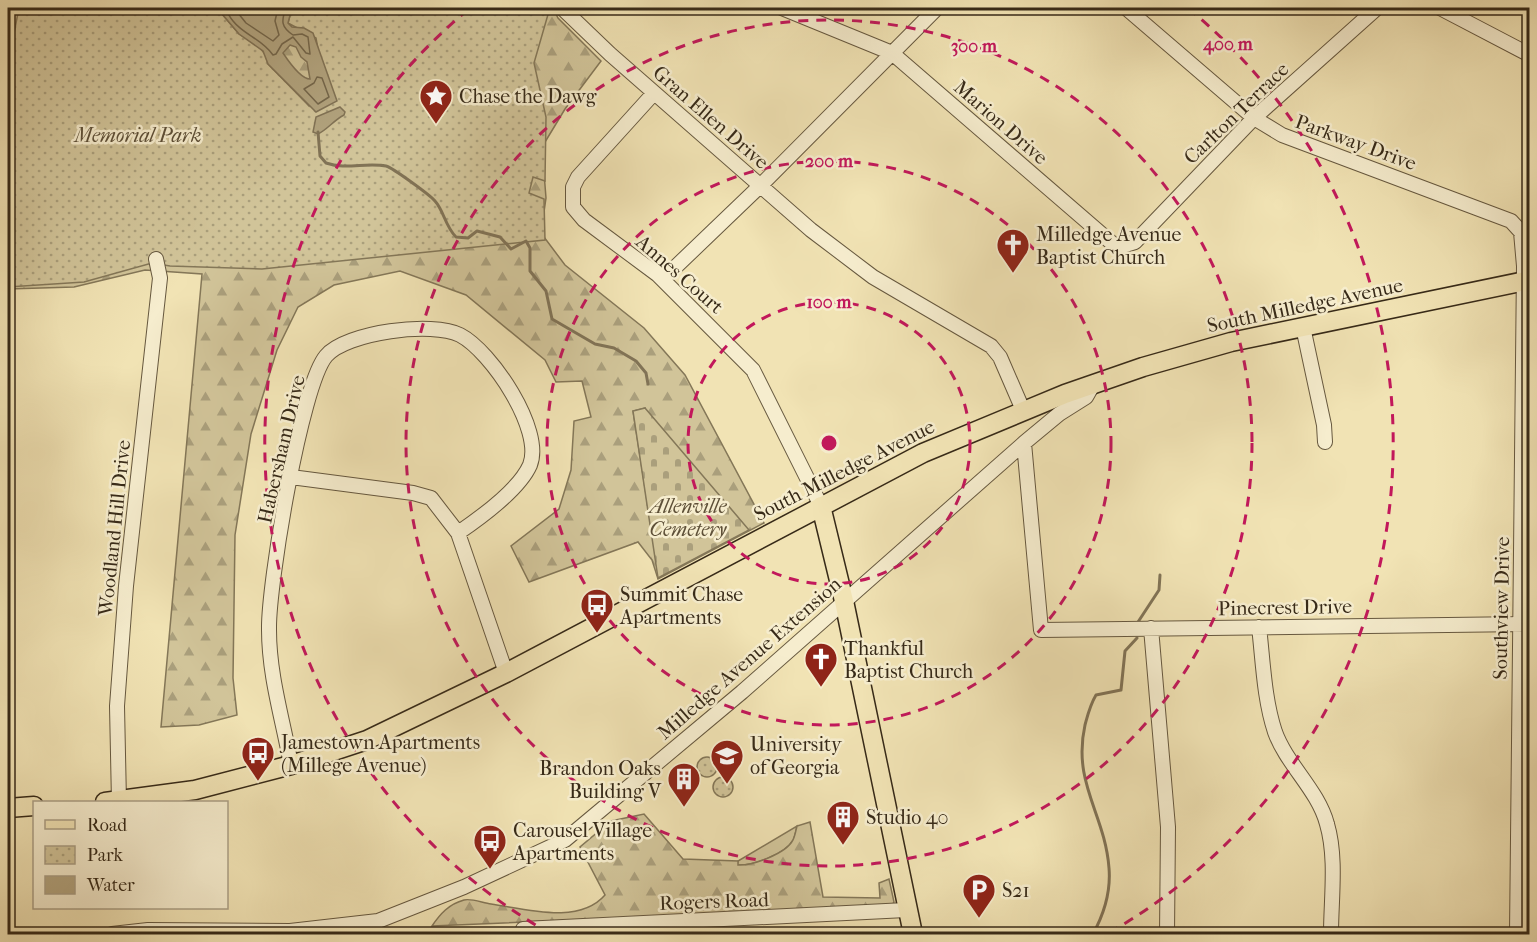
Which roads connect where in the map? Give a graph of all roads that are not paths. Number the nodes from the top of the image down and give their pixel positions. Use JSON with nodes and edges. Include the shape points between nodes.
{"nodes":[{"id":1,"x":561,"y":8,"type":"edge"},
{"id":2,"x":782,"y":8,"type":"edge"},
{"id":3,"x":937,"y":8,"type":"edge"},
{"id":4,"x":1126,"y":8,"type":"edge"},
{"id":5,"x":1377,"y":8,"type":"edge"},
{"id":6,"x":1440,"y":8,"type":"edge"},
{"id":7,"x":892,"y":53,"type":"junction"},
{"id":8,"x":1530,"y":55,"type":"edge"},
{"id":9,"x":654,"y":93,"type":"junction"},
{"id":10,"x":1254,"y":118,"type":"junction"},
{"id":11,"x":760,"y":186,"type":"junction"},
{"id":12,"x":1122,"y":246,"type":"joint"},
{"id":13,"x":156,"y":259,"type":"dead end"},
{"id":14,"x":663,"y":279,"type":"junction"},
{"id":15,"x":1526,"y":281,"type":"edge"},
{"id":16,"x":1303,"y":327,"type":"junction"},
{"id":17,"x":1094,"y":383,"type":"junction"},
{"id":18,"x":1023,"y":410,"type":"junction"},
{"id":19,"x":1526,"y":433,"type":"edge"},
{"id":20,"x":1324,"y":442,"type":"dead end"},
{"id":21,"x":1024,"y":443,"type":"junction"},
{"id":22,"x":291,"y":477,"type":"junction"},
{"id":23,"x":821,"y":506,"type":"junction"},
{"id":24,"x":458,"y":533,"type":"junction"},
{"id":25,"x":844,"y":601,"type":"junction"},
{"id":26,"x":1525,"y":624,"type":"edge"},
{"id":27,"x":1259,"y":627,"type":"junction"},
{"id":28,"x":1151,"y":628,"type":"junction"},
{"id":29,"x":506,"y":673,"type":"junction"},
{"id":30,"x":291,"y":765,"type":"junction"},
{"id":31,"x":119,"y":801,"type":"edge"},
{"id":32,"x":125,"y":801,"type":"edge"},
{"id":33,"x":33,"y":806,"type":"edge"},
{"id":34,"x":8,"y":808,"type":"edge"},
{"id":35,"x":1524,"y":832,"type":"edge"},
{"id":36,"x":906,"y":910,"type":"junction"},
{"id":37,"x":523,"y":929,"type":"dead end"},
{"id":38,"x":148,"y":932,"type":"edge"},
{"id":39,"x":112,"y":934,"type":"edge"},
{"id":40,"x":913,"y":934,"type":"edge"},
{"id":41,"x":1167,"y":934,"type":"edge"},
{"id":42,"x":1331,"y":934,"type":"edge"},
{"id":43,"x":1516,"y":934,"type":"edge"}],
"edges":[{"from":1,"to":9,"type":"street","name":"Gran Ellen Drive"},
{"from":2,"to":7,"type":"street","name":"Marion Drive"},
{"from":3,"to":7,"type":"street"},
{"from":4,"to":10,"type":"street","name":"Parkway Drive"},
{"from":5,"to":10,"type":"street","name":"Carlton Terrace"},
{"from":6,"to":8,"type":"street"},
{"from":7,"to":11,"type":"street"},
{"from":7,"to":12,"type":"street","name":"Marion Drive","via":[[1113,243]]},
{"from":9,"to":11,"type":"street","name":"Gran Ellen Drive"},
{"from":9,"to":14,"type":"street","name":"Annes Court","via":[[578,177],[572,197],[573,207],[584,220]]},
{"from":10,"to":12,"type":"street","name":"Carlton Terrace","via":[[1135,242]]},
{"from":10,"to":15,"type":"street","name":"Parkway Drive","via":[[1301,144],[1518,226]]},
{"from":11,"to":14,"type":"street"},
{"from":11,"to":18,"type":"street","name":"Gran Ellen Drive","via":[[865,272],[991,346],[1000,357]]},
{"from":13,"to":31,"type":"street","name":"Woodland Hill Drive","via":[[160,278],[126,586],[117,706]]},
{"from":14,"to":23,"type":"street","name":"Annes Court","via":[[753,370]]},
{"from":15,"to":16,"type":"main road","name":"South Milledge Avenue"},
{"from":15,"to":19,"type":"street","name":"Southview Drive"},
{"from":16,"to":17,"type":"main road","name":"South Milledge Avenue","via":[[1204,349]]},
{"from":16,"to":20,"type":"street","via":[[1324,425]]},
{"from":17,"to":18,"type":"main road","name":"South Milledge Avenue"},
{"from":17,"to":21,"type":"street","name":"Milledge Avenue Extension","via":[[1086,397]]},
{"from":18,"to":23,"type":"main road","name":"South Milledge Avenue","via":[[923,453]]},
{"from":19,"to":26,"type":"street","name":"Southview Drive"},
{"from":21,"to":25,"type":"street","name":"Milledge Avenue Extension"},
{"from":21,"to":28,"type":"street","name":"Pinecrest Drive","via":[[1041,630]]},
{"from":22,"to":24,"type":"street","via":[[431,498]]},
{"from":22,"to":24,"type":"street","name":"Habersham Drive","via":[[316,375],[335,348],[356,338],[410,331],[432,329],[459,334],[494,367],[524,416],[533,455],[527,471],[503,497]]},
{"from":22,"to":30,"type":"street","name":"Habersham Drive","via":[[269,629],[271,665]]},
{"from":23,"to":25,"type":"main road"},
{"from":23,"to":29,"type":"main road","name":"South Milledge Avenue"},
{"from":24,"to":29,"type":"street"},
{"from":25,"to":36,"type":"main road"},
{"from":25,"to":38,"type":"street","name":"Milledge Avenue Extension","via":[[628,790],[565,840],[546,850],[378,921],[290,931]]},
{"from":26,"to":27,"type":"street","name":"Pinecrest Drive"},
{"from":26,"to":35,"type":"street","name":"Southview Drive"},
{"from":27,"to":28,"type":"street","name":"Pinecrest Drive"},
{"from":27,"to":42,"type":"street","via":[[1275,733],[1327,824],[1331,846]]},
{"from":28,"to":41,"type":"street","via":[[1168,827]]},
{"from":29,"to":30,"type":"main road","name":"South Milledge Avenue","via":[[367,740]]},
{"from":30,"to":32,"type":"main road","name":"South Milledge Avenue","via":[[195,790]]},
{"from":33,"to":34,"type":"main road"},
{"from":35,"to":43,"type":"street","name":"Southview Drive"},
{"from":36,"to":37,"type":"street","name":"Rogers Road"},
{"from":36,"to":40,"type":"main road"},
{"from":38,"to":39,"type":"street","name":"Milledge Avenue Extension"}]}
